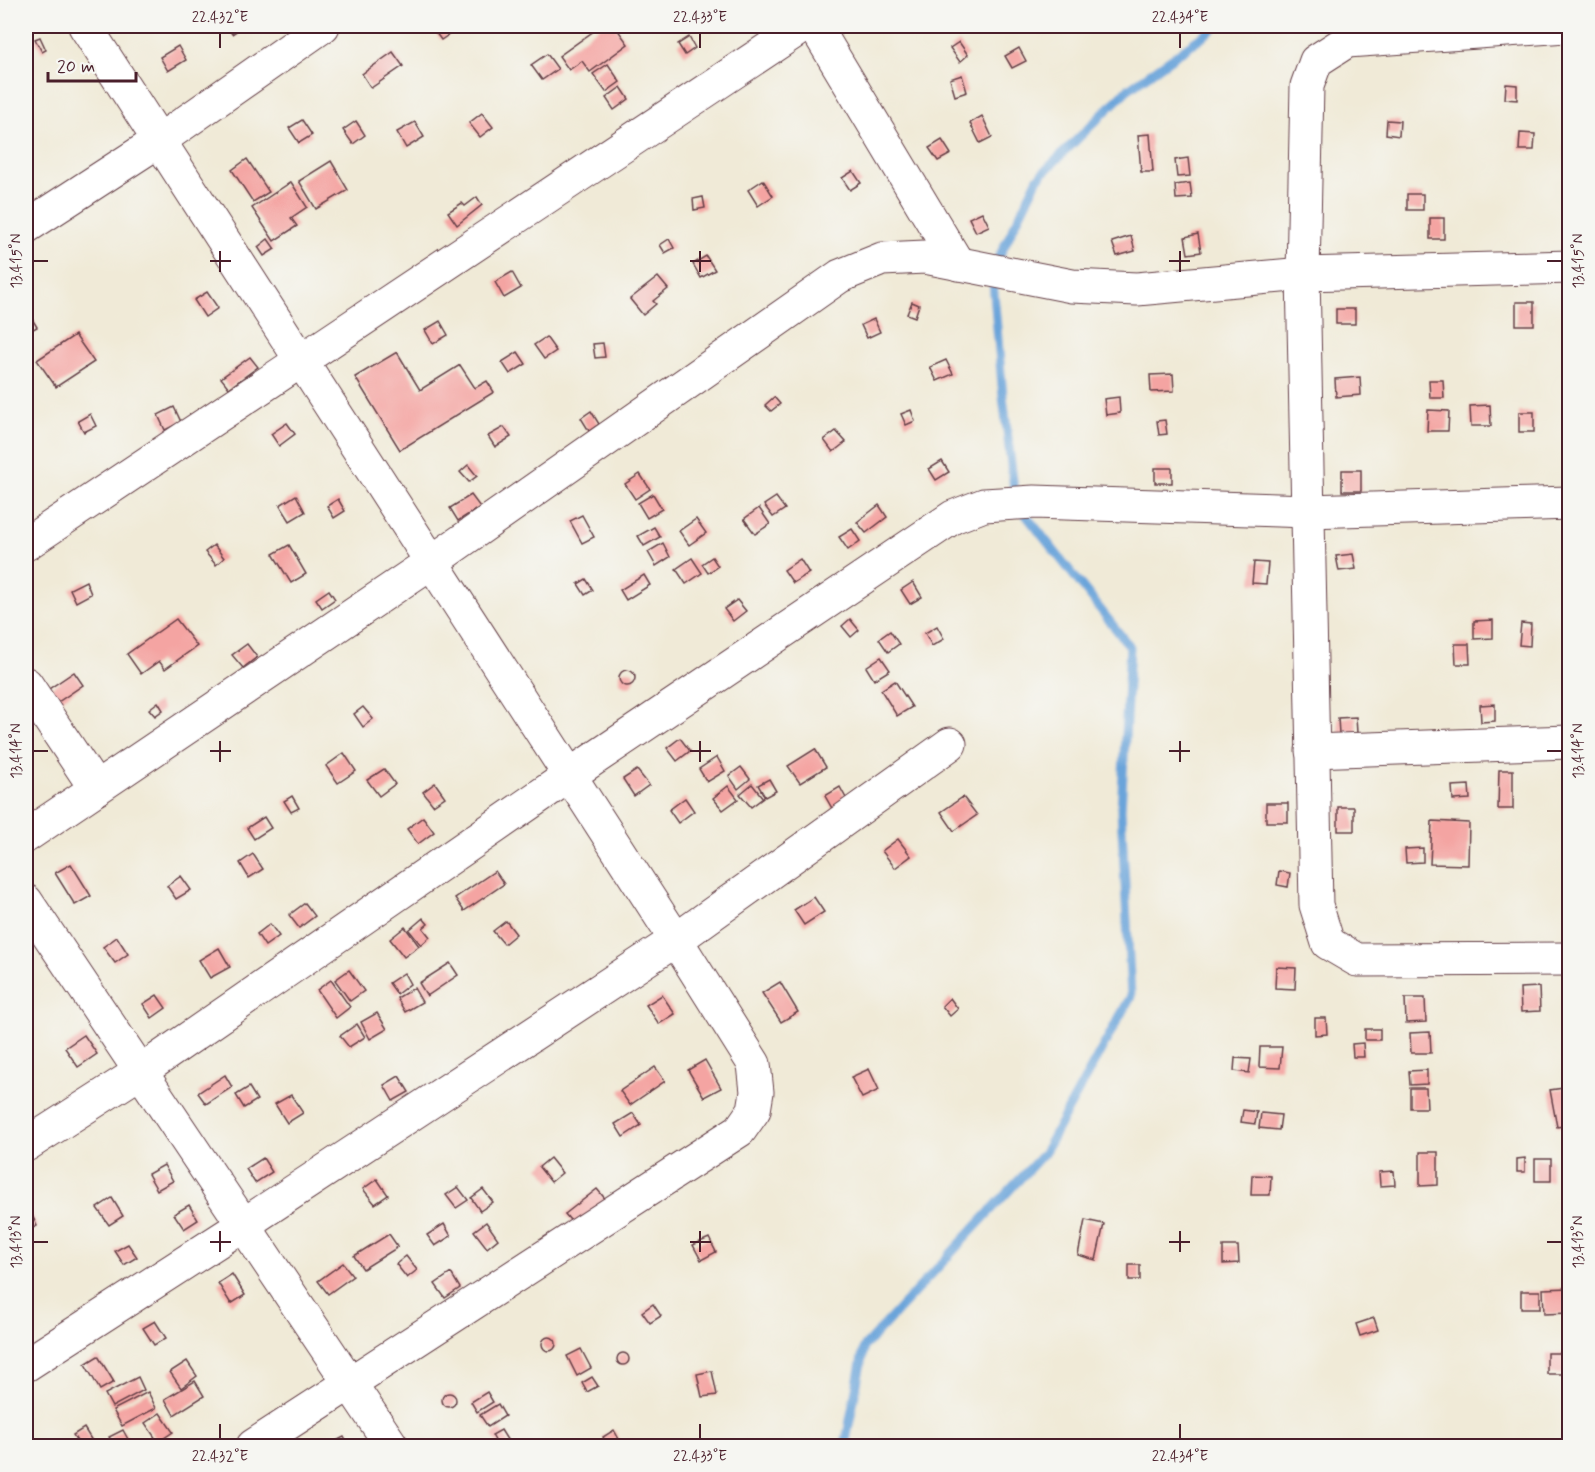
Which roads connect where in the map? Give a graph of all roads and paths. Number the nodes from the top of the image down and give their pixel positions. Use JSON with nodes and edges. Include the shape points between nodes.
{"nodes":[{"id":1,"x":86,"y":26,"type":"edge"},
{"id":2,"x":323,"y":26,"type":"edge"},
{"id":3,"x":804,"y":26,"type":"edge"},
{"id":4,"x":815,"y":26,"type":"edge"},
{"id":5,"x":1566,"y":26,"type":"edge"},
{"id":6,"x":160,"y":140,"type":"junction"},
{"id":7,"x":26,"y":227,"type":"edge"},
{"id":8,"x":958,"y":264,"type":"junction"},
{"id":9,"x":1569,"y":267,"type":"edge"},
{"id":10,"x":1303,"y":274,"type":"junction"},
{"id":11,"x":302,"y":359,"type":"junction"},
{"id":12,"x":1569,"y":503,"type":"edge"},
{"id":13,"x":1308,"y":511,"type":"junction"},
{"id":14,"x":26,"y":544,"type":"edge"},
{"id":15,"x":433,"y":561,"type":"junction"},
{"id":16,"x":26,"y":684,"type":"edge"},
{"id":17,"x":1569,"y":742,"type":"edge"},
{"id":18,"x":950,"y":744,"type":"dead end"},
{"id":19,"x":1312,"y":750,"type":"junction"},
{"id":20,"x":570,"y":775,"type":"junction"},
{"id":21,"x":96,"y":789,"type":"junction"},
{"id":22,"x":26,"y":836,"type":"edge"},
{"id":23,"x":26,"y":901,"type":"edge"},
{"id":24,"x":676,"y":940,"type":"junction"},
{"id":25,"x":1569,"y":959,"type":"edge"},
{"id":26,"x":140,"y":1072,"type":"junction"},
{"id":27,"x":26,"y":1145,"type":"edge"},
{"id":28,"x":243,"y":1225,"type":"junction"},
{"id":29,"x":26,"y":1365,"type":"edge"},
{"id":30,"x":349,"y":1384,"type":"junction"},
{"id":31,"x":253,"y":1446,"type":"edge"},
{"id":32,"x":392,"y":1446,"type":"edge"}],
"edges":[{"from":1,"to":6,"type":"street"},
{"from":2,"to":6,"type":"street"},
{"from":3,"to":11,"type":"street"},
{"from":4,"to":8,"type":"street"},
{"from":5,"to":10,"type":"street","via":[[1347,41],[1316,61],[1307,86]]},
{"from":6,"to":7,"type":"street"},
{"from":6,"to":11,"type":"street"},
{"from":8,"to":10,"type":"street","via":[[1071,286],[1137,289]]},
{"from":8,"to":15,"type":"street","via":[[925,257],[882,260],[840,276]]},
{"from":9,"to":10,"type":"street"},
{"from":10,"to":13,"type":"street"},
{"from":11,"to":14,"type":"street"},
{"from":11,"to":15,"type":"street"},
{"from":12,"to":13,"type":"street"},
{"from":13,"to":19,"type":"street"},
{"from":13,"to":20,"type":"street","via":[[1034,502],[984,504],[953,517]]},
{"from":15,"to":20,"type":"street"},
{"from":15,"to":21,"type":"street"},
{"from":16,"to":21,"type":"street"},
{"from":17,"to":19,"type":"street"},
{"from":18,"to":24,"type":"street"},
{"from":19,"to":25,"type":"street","via":[[1316,905],[1328,943],[1358,960]]},
{"from":20,"to":24,"type":"street"},
{"from":20,"to":26,"type":"street"},
{"from":21,"to":22,"type":"street"},
{"from":23,"to":26,"type":"street"},
{"from":24,"to":28,"type":"street"},
{"from":24,"to":30,"type":"street","via":[[754,1064],[754,1110],[740,1130]]},
{"from":26,"to":27,"type":"street"},
{"from":26,"to":28,"type":"street"},
{"from":28,"to":29,"type":"street"},
{"from":28,"to":30,"type":"street"},
{"from":30,"to":31,"type":"street"},
{"from":30,"to":32,"type":"street"}]}
